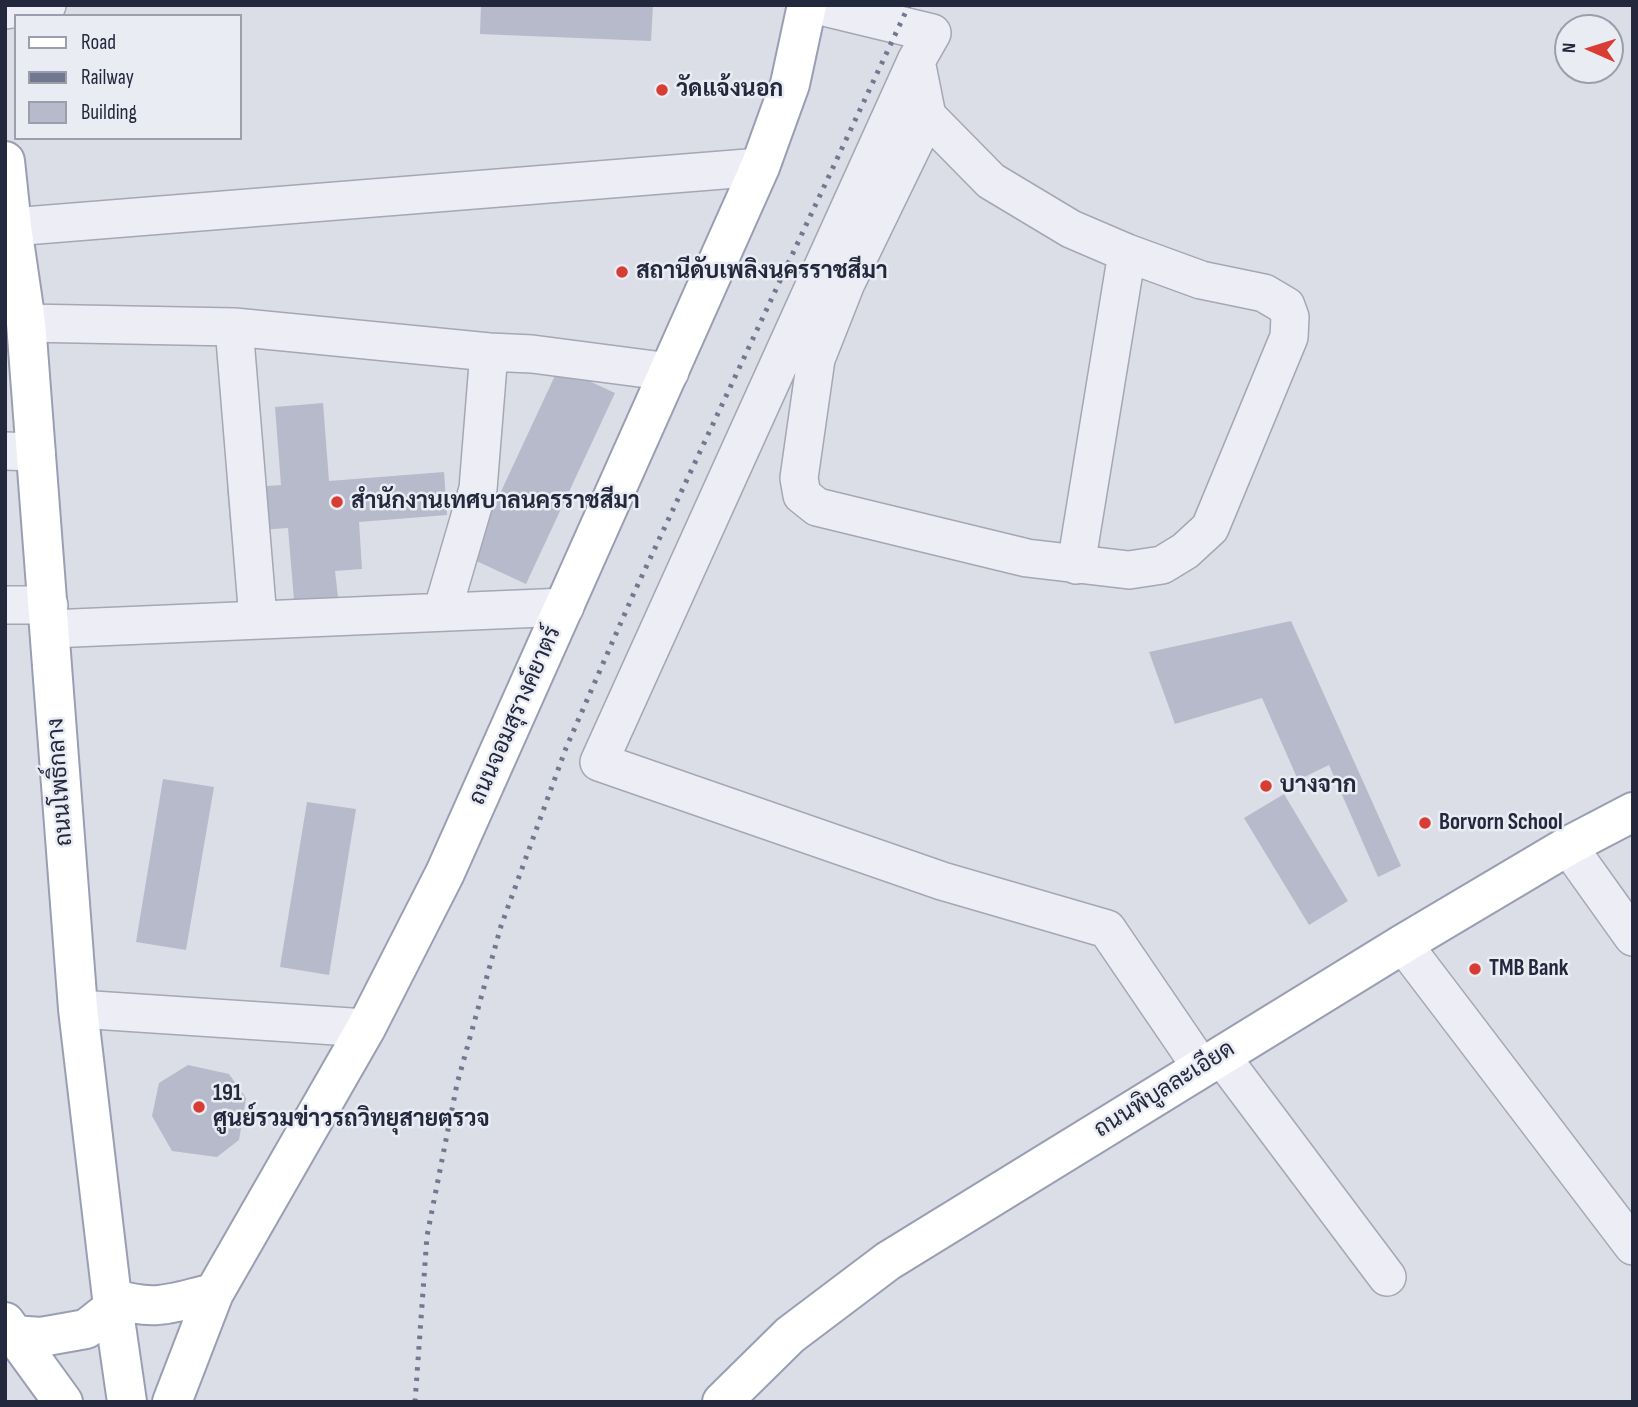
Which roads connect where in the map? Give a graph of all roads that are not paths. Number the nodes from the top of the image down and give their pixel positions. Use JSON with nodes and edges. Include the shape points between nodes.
{"nodes":[{"id":1,"x":47,"y":5,"type":"edge"},
{"id":2,"x":807,"y":5,"type":"edge"},
{"id":3,"x":816,"y":5,"type":"edge"},
{"id":4,"x":5,"y":9,"type":"edge"},
{"id":5,"x":916,"y":61,"type":"junction"},
{"id":6,"x":927,"y":116,"type":"junction"},
{"id":7,"x":5,"y":161,"type":"edge"},
{"id":8,"x":760,"y":167,"type":"junction"},
{"id":9,"x":12,"y":227,"type":"junction"},
{"id":10,"x":1126,"y":253,"type":"junction"},
{"id":11,"x":26,"y":323,"type":"junction"},
{"id":12,"x":234,"y":327,"type":"junction"},
{"id":13,"x":489,"y":352,"type":"junction"},
{"id":14,"x":670,"y":372,"type":"junction"},
{"id":15,"x":20,"y":452,"type":"edge"},
{"id":16,"x":1076,"y":565,"type":"junction"},
{"id":17,"x":5,"y":604,"type":"edge"},
{"id":18,"x":565,"y":607,"type":"junction"},
{"id":19,"x":442,"y":612,"type":"junction"},
{"id":20,"x":49,"y":617,"type":"junction"},
{"id":21,"x":258,"y":619,"type":"junction"},
{"id":22,"x":1633,"y":812,"type":"edge"},
{"id":23,"x":1568,"y":846,"type":"junction"},
{"id":24,"x":1633,"y":937,"type":"edge"},
{"id":25,"x":1403,"y":944,"type":"junction"},
{"id":26,"x":78,"y":1009,"type":"junction"},
{"id":27,"x":366,"y":1028,"type":"junction"},
{"id":28,"x":1211,"y":1061,"type":"junction"},
{"id":29,"x":1633,"y":1246,"type":"edge"},
{"id":30,"x":1387,"y":1277,"type":"dead end"},
{"id":31,"x":214,"y":1293,"type":"junction"},
{"id":32,"x":113,"y":1302,"type":"junction"},
{"id":33,"x":9,"y":1329,"type":"edge"},
{"id":34,"x":173,"y":1399,"type":"edge"},
{"id":35,"x":64,"y":1402,"type":"edge"},
{"id":36,"x":127,"y":1402,"type":"edge"},
{"id":37,"x":722,"y":1402,"type":"edge"}],
"edges":[{"from":1,"to":4,"type":"street"},
{"from":2,"to":8,"type":"main road","name":"ถนนจอมสุรางค์ยาตร์","via":[[790,84]]},
{"from":3,"to":5,"type":"street","via":[[932,33]]},
{"from":5,"to":6,"type":"street"},
{"from":5,"to":28,"type":"street","via":[[599,762],[942,880],[1107,929]]},
{"from":6,"to":10,"type":"street","via":[[991,181],[1071,229]]},
{"from":6,"to":16,"type":"street","via":[[846,283],[816,359],[799,478],[802,495],[817,507],[1027,558]]},
{"from":7,"to":9,"type":"main road","name":"ถนนโพธิ์กลาง"},
{"from":8,"to":9,"type":"street"},
{"from":8,"to":14,"type":"main road","name":"ถนนจอมสุรางค์ยาตร์"},
{"from":9,"to":11,"type":"main road","name":"ถนนโพธิ์กลาง"},
{"from":10,"to":16,"type":"street"},
{"from":10,"to":16,"type":"street","via":[[1201,280],[1264,293],[1286,306],[1289,337],[1210,528],[1162,565],[1129,570]]},
{"from":11,"to":12,"type":"street"},
{"from":11,"to":15,"type":"main road","name":"ถนนโพธิ์กลาง"},
{"from":12,"to":13,"type":"street"},
{"from":12,"to":21,"type":"street"},
{"from":13,"to":14,"type":"street"},
{"from":13,"to":19,"type":"street","via":[[478,489]]},
{"from":14,"to":18,"type":"main road","name":"ถนนจอมสุรางค์ยาตร์"},
{"from":15,"to":20,"type":"main road","name":"ถนนโพธิ์กลาง"},
{"from":17,"to":20,"type":"street"},
{"from":18,"to":19,"type":"street"},
{"from":18,"to":27,"type":"main road","name":"ถนนจอมสุรางค์ยาตร์","via":[[445,873]]},
{"from":19,"to":21,"type":"street"},
{"from":20,"to":21,"type":"street"},
{"from":20,"to":26,"type":"main road","name":"ถนนโพธิ์กลาง"},
{"from":22,"to":23,"type":"main road","name":"ถนนพิบูลละเอียด"},
{"from":23,"to":24,"type":"street"},
{"from":23,"to":25,"type":"main road","name":"ถนนพิบูลละเอียด"},
{"from":25,"to":28,"type":"main road","name":"ถนนพิบูลละเอียด"},
{"from":25,"to":29,"type":"street"},
{"from":26,"to":27,"type":"street"},
{"from":26,"to":32,"type":"main road","name":"ถนนโพธิ์กลาง"},
{"from":27,"to":31,"type":"main road","name":"ถนนจอมสุรางค์ยาตร์"},
{"from":28,"to":30,"type":"street"},
{"from":28,"to":37,"type":"main road","name":"ถนนพิบูลละเอียด","via":[[888,1261],[790,1335]]},
{"from":31,"to":32,"type":"main road","via":[[166,1306]]},
{"from":31,"to":34,"type":"main road","name":"ถนนจอมสุรางค์ยาตร์"},
{"from":32,"to":33,"type":"main road","via":[[86,1329],[41,1337]]},
{"from":32,"to":36,"type":"main road","name":"ถนนโพธิ์กลาง"},
{"from":33,"to":35,"type":"main road"}]}
